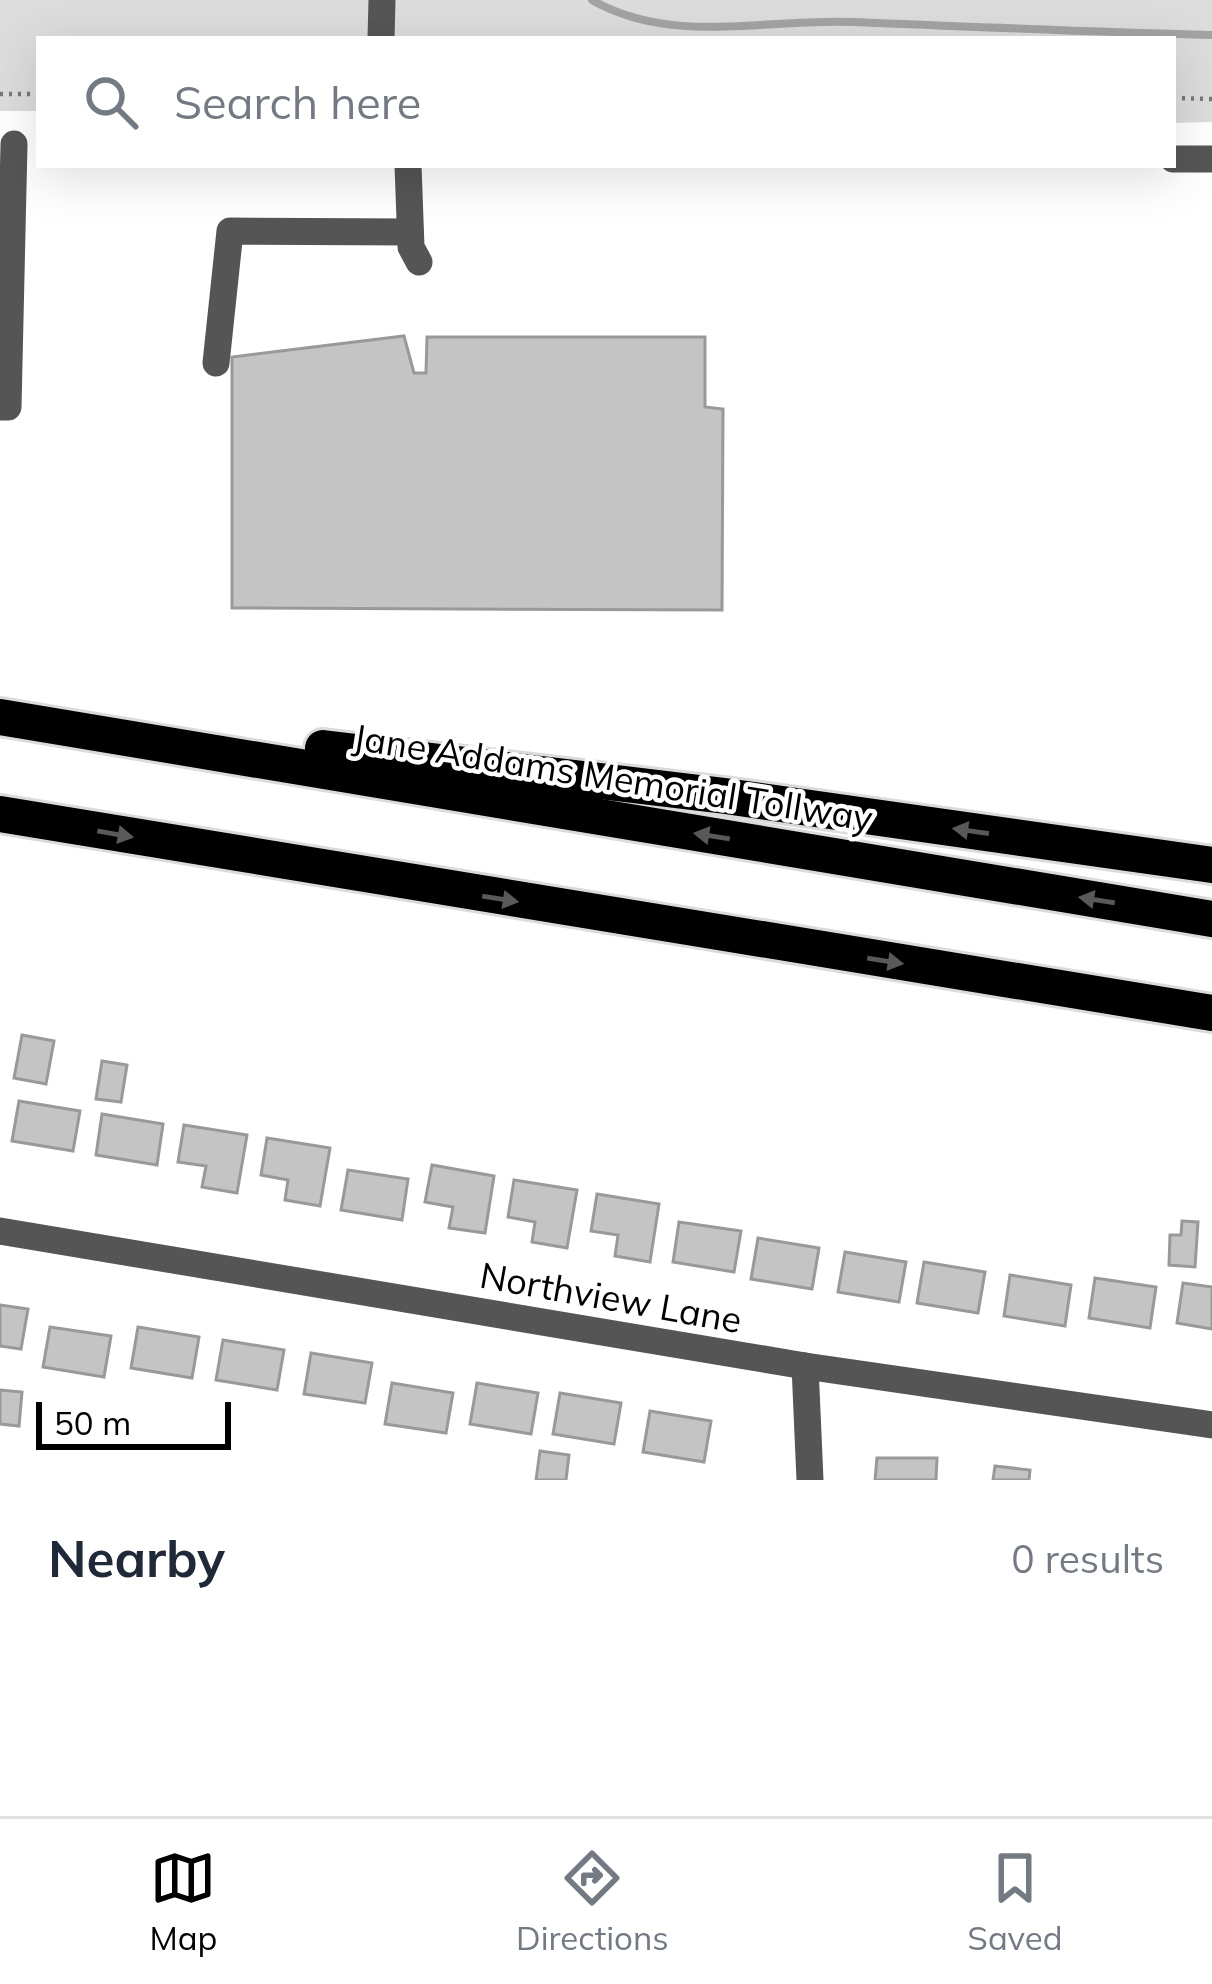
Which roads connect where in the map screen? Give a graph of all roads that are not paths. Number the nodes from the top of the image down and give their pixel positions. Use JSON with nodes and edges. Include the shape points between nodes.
{"nodes":[{"id":1,"x":382,"y":0,"type":"edge"},
{"id":2,"x":381,"y":36,"type":"edge"},
{"id":3,"x":18,"y":144,"type":"edge"},
{"id":4,"x":1176,"y":159,"type":"edge"},
{"id":5,"x":1212,"y":159,"type":"edge"},
{"id":6,"x":408,"y":168,"type":"edge"},
{"id":7,"x":410,"y":232,"type":"junction"},
{"id":8,"x":6,"y":251,"type":"edge"},
{"id":9,"x":419,"y":262,"type":"dead end"},
{"id":10,"x":5,"y":320,"type":"edge"},
{"id":11,"x":216,"y":363,"type":"dead end"},
{"id":12,"x":0,"y":407,"type":"edge"},
{"id":13,"x":0,"y":717,"type":"edge"},
{"id":14,"x":0,"y":814,"type":"edge"},
{"id":15,"x":1212,"y":865,"type":"edge"},
{"id":16,"x":1212,"y":919,"type":"edge"},
{"id":17,"x":1212,"y":1013,"type":"edge"},
{"id":18,"x":0,"y":1232,"type":"edge"},
{"id":19,"x":805,"y":1366,"type":"junction"},
{"id":20,"x":1212,"y":1425,"type":"edge"},
{"id":21,"x":810,"y":1480,"type":"edge"}],
"edges":[{"from":1,"to":2,"type":"street"},
{"from":3,"to":8,"type":"street"},
{"from":4,"to":5,"type":"street"},
{"from":6,"to":7,"type":"street"},
{"from":7,"to":9,"type":"street"},
{"from":7,"to":11,"type":"street","via":[[230,231]]},
{"from":8,"to":10,"type":"street"},
{"from":10,"to":12,"type":"street","via":[[8,407]]},
{"from":15,"to":13,"type":"highway","one_way":true,"via":[[725,796]]},
{"from":16,"to":13,"type":"highway","name":"Jane Addams Memorial Tollway","one_way":true},
{"from":14,"to":17,"type":"highway","one_way":true},
{"from":18,"to":19,"type":"street","name":"Northview Lane"},
{"from":19,"to":20,"type":"street","name":"Northview Lane"},
{"from":19,"to":21,"type":"street"}]}
